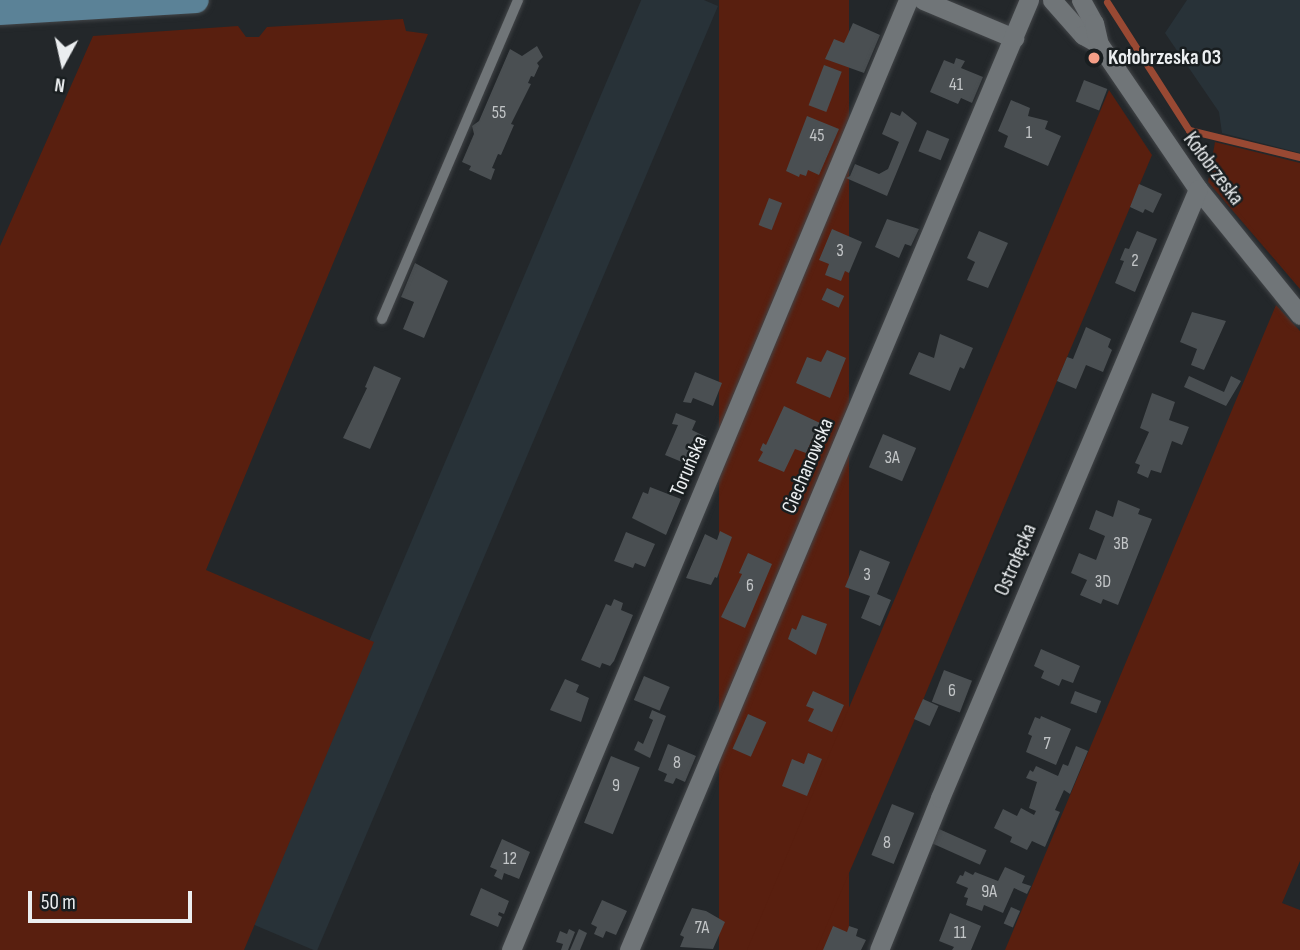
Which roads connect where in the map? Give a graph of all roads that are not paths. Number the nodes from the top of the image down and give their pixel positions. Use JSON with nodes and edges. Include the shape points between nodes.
{"nodes":[{"id":1,"x":196,"y":0,"type":"edge"},
{"id":2,"x":518,"y":0,"type":"edge"},
{"id":3,"x":908,"y":0,"type":"edge"},
{"id":4,"x":923,"y":0,"type":"edge"},
{"id":5,"x":1029,"y":0,"type":"edge"},
{"id":6,"x":1052,"y":0,"type":"edge"},
{"id":7,"x":1082,"y":0,"type":"edge"},
{"id":8,"x":0,"y":12,"type":"edge"},
{"id":9,"x":1014,"y":38,"type":"junction"},
{"id":10,"x":1099,"y":44,"type":"junction"},
{"id":11,"x":1198,"y":189,"type":"junction"},
{"id":12,"x":1300,"y":315,"type":"edge"},
{"id":13,"x":382,"y":319,"type":"dead end"},
{"id":14,"x":511,"y":950,"type":"edge"},
{"id":15,"x":629,"y":950,"type":"edge"},
{"id":16,"x":879,"y":950,"type":"edge"}],
"edges":[{"from":1,"to":8,"type":"main road"},
{"from":2,"to":13,"type":"lane"},
{"from":3,"to":14,"type":"street","name":"Toruńska"},
{"from":4,"to":9,"type":"street"},
{"from":5,"to":9,"type":"street","name":"Ciechanowska"},
{"from":6,"to":10,"type":"street","name":"Kołobrzeska","via":[[1083,35]]},
{"from":7,"to":10,"type":"street","name":"Kołobrzeska","via":[[1097,29]]},
{"from":9,"to":15,"type":"street","name":"Ciechanowska"},
{"from":10,"to":11,"type":"street","name":"Kołobrzeska"},
{"from":11,"to":12,"type":"street","name":"Kołobrzeska"},
{"from":11,"to":16,"type":"street","name":"Ostrołęcka"}]}
